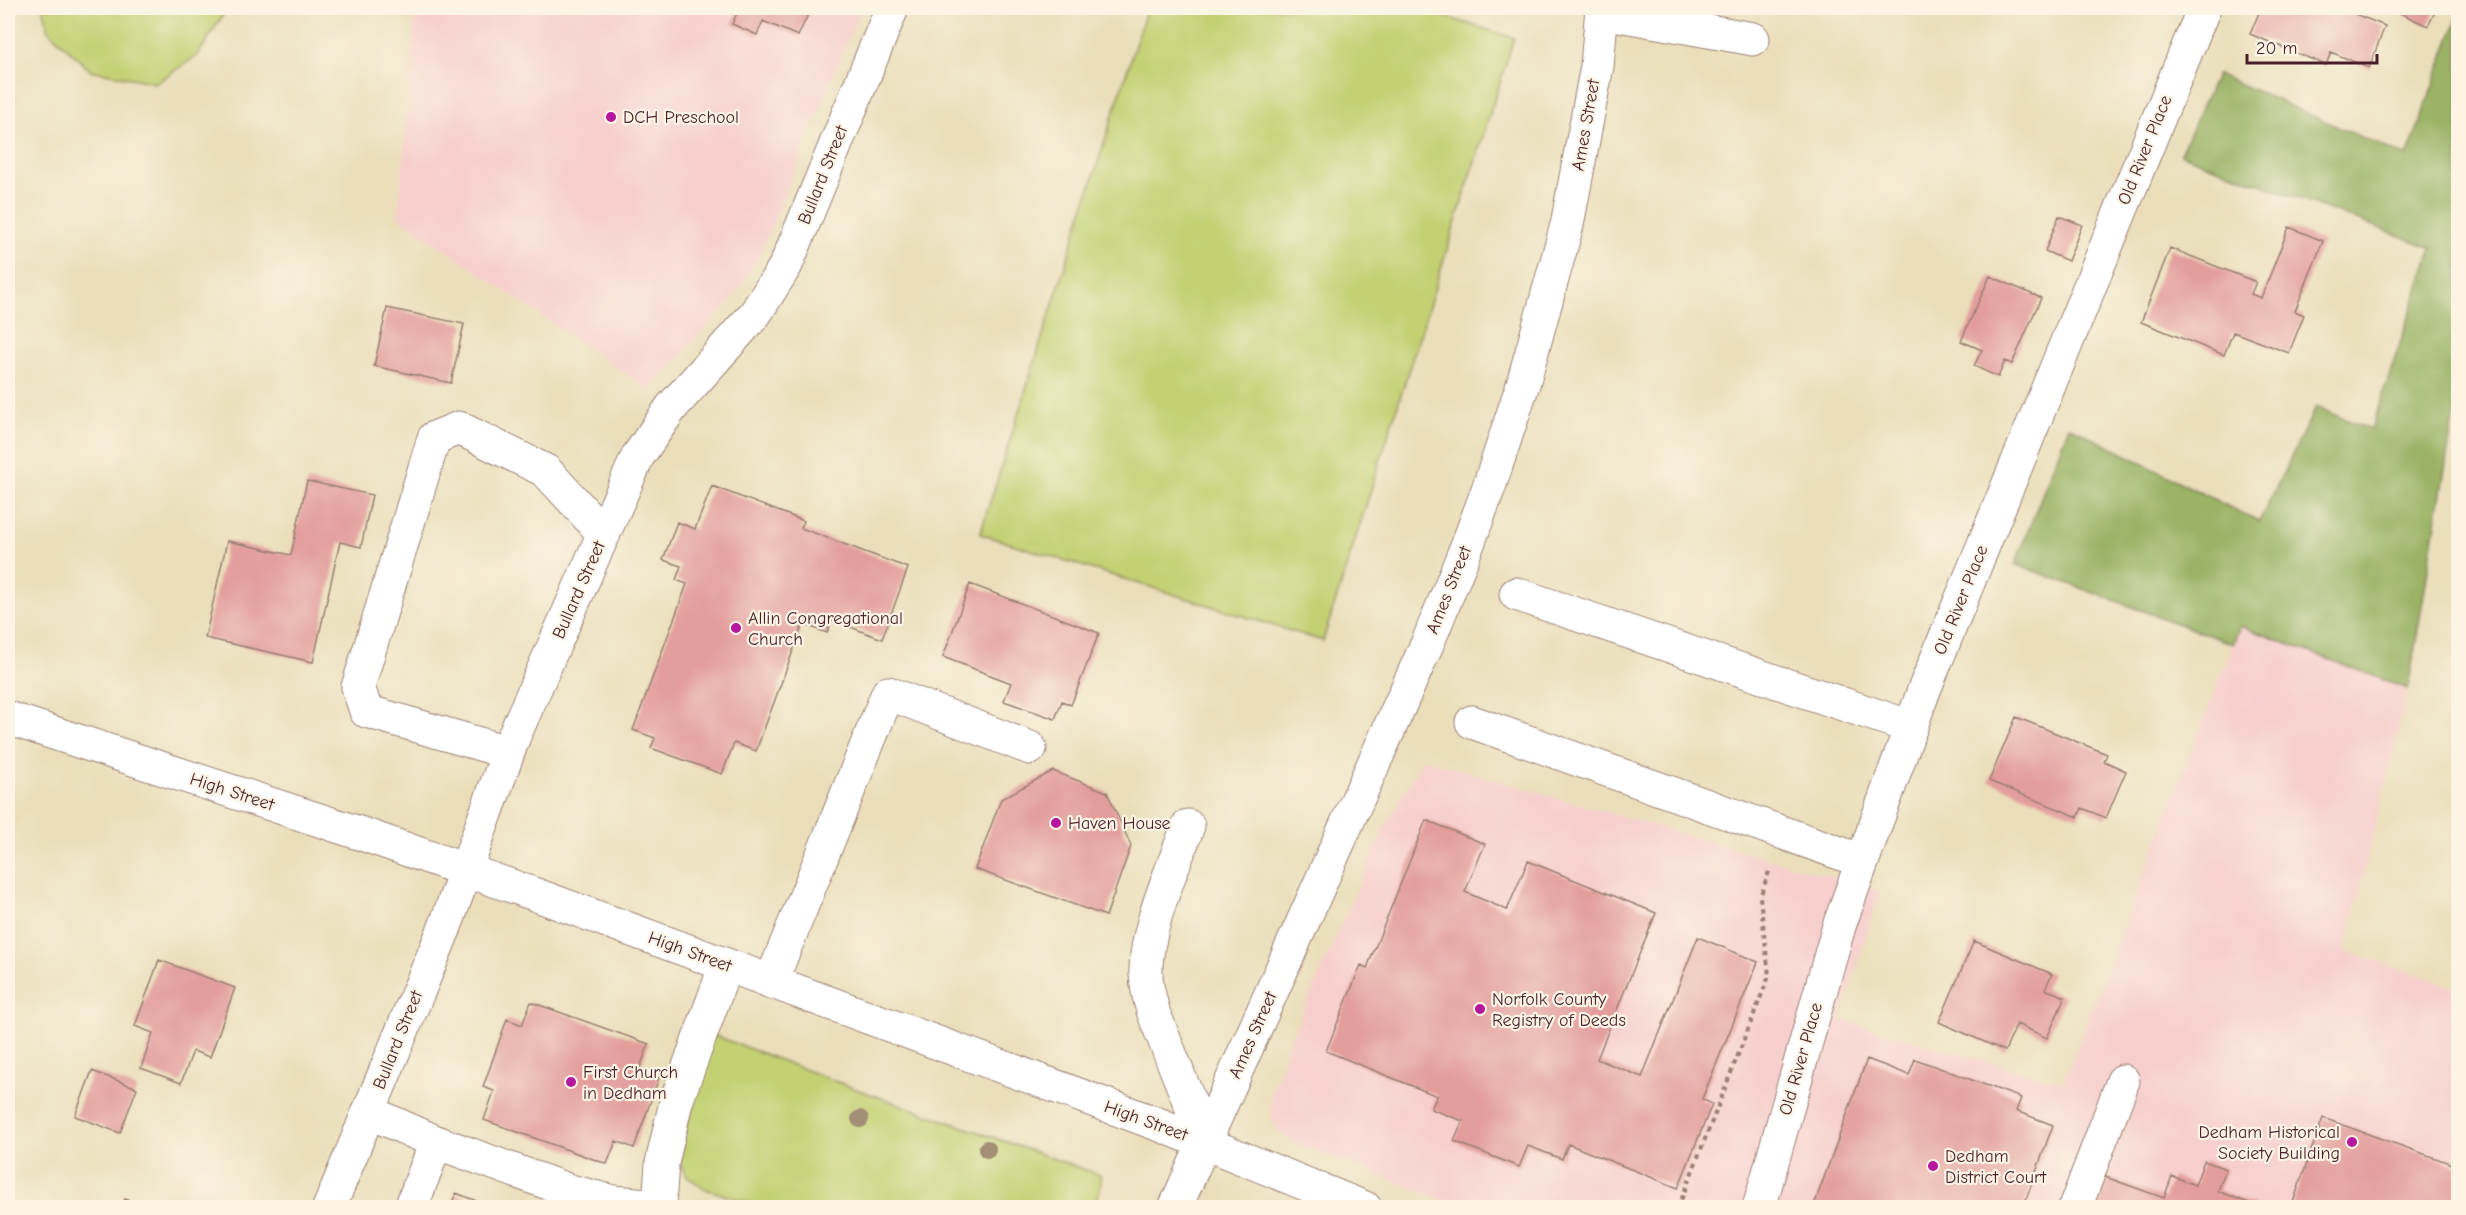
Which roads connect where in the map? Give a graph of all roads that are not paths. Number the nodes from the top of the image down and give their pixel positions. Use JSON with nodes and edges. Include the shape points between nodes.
{"nodes":[{"id":1,"x":892,"y":8,"type":"edge"},
{"id":2,"x":2204,"y":8,"type":"edge"},
{"id":3,"x":1602,"y":10,"type":"edge"},
{"id":4,"x":1753,"y":39,"type":"dead end"},
{"id":5,"x":604,"y":534,"type":"junction"},
{"id":6,"x":1516,"y":594,"type":"dead end"},
{"id":7,"x":8,"y":718,"type":"edge"},
{"id":8,"x":1472,"y":722,"type":"dead end"},
{"id":9,"x":1911,"y":728,"type":"junction"},
{"id":10,"x":1030,"y":748,"type":"dead end"},
{"id":11,"x":507,"y":752,"type":"junction"},
{"id":12,"x":1188,"y":826,"type":"dead end"},
{"id":13,"x":1862,"y":861,"type":"junction"},
{"id":14,"x":466,"y":870,"type":"junction"},
{"id":15,"x":726,"y":966,"type":"junction"},
{"id":16,"x":771,"y":982,"type":"junction"},
{"id":17,"x":2123,"y":1081,"type":"dead end"},
{"id":18,"x":369,"y":1112,"type":"junction"},
{"id":19,"x":436,"y":1142,"type":"junction"},
{"id":20,"x":1206,"y":1143,"type":"junction"},
{"id":21,"x":664,"y":1207,"type":"edge"},
{"id":22,"x":329,"y":1208,"type":"edge"},
{"id":23,"x":411,"y":1208,"type":"edge"},
{"id":24,"x":1175,"y":1208,"type":"edge"},
{"id":25,"x":1365,"y":1208,"type":"edge"},
{"id":26,"x":1759,"y":1208,"type":"edge"},
{"id":27,"x":2075,"y":1208,"type":"edge"}],
"edges":[{"from":1,"to":5,"type":"street","name":"Bullard Street","via":[[786,265],[755,314],[654,430],[638,456]]},
{"from":2,"to":9,"type":"street","name":"Old River Place"},
{"from":3,"to":4,"type":"street"},
{"from":3,"to":20,"type":"street","name":"Ames Street","via":[[1597,66],[1567,225],[1526,372],[1470,541]]},
{"from":5,"to":11,"type":"street","name":"Bullard Street"},
{"from":5,"to":11,"type":"street","via":[[546,471],[459,428],[434,438],[358,687],[366,711]]},
{"from":6,"to":9,"type":"street"},
{"from":7,"to":14,"type":"street","name":"High Street"},
{"from":8,"to":13,"type":"street"},
{"from":9,"to":13,"type":"street","name":"Old River Place"},
{"from":10,"to":16,"type":"street","via":[[888,693]]},
{"from":11,"to":14,"type":"street","name":"Bullard Street"},
{"from":12,"to":20,"type":"street","via":[[1153,927],[1146,972],[1154,1014]]},
{"from":13,"to":26,"type":"street","name":"Old River Place","via":[[1839,926]]},
{"from":14,"to":15,"type":"street","name":"High Street"},
{"from":14,"to":18,"type":"street","name":"Bullard Street"},
{"from":15,"to":16,"type":"street","name":"High Street"},
{"from":15,"to":21,"type":"street","via":[[675,1102],[662,1163]]},
{"from":16,"to":20,"type":"street","name":"High Street"},
{"from":17,"to":27,"type":"street"},
{"from":18,"to":19,"type":"street"},
{"from":18,"to":22,"type":"street","name":"Bullard Street"},
{"from":19,"to":21,"type":"street","via":[[570,1191],[614,1202]]},
{"from":19,"to":23,"type":"street"},
{"from":20,"to":24,"type":"street","name":"Ames Street"},
{"from":20,"to":25,"type":"street","name":"High Street"}]}
